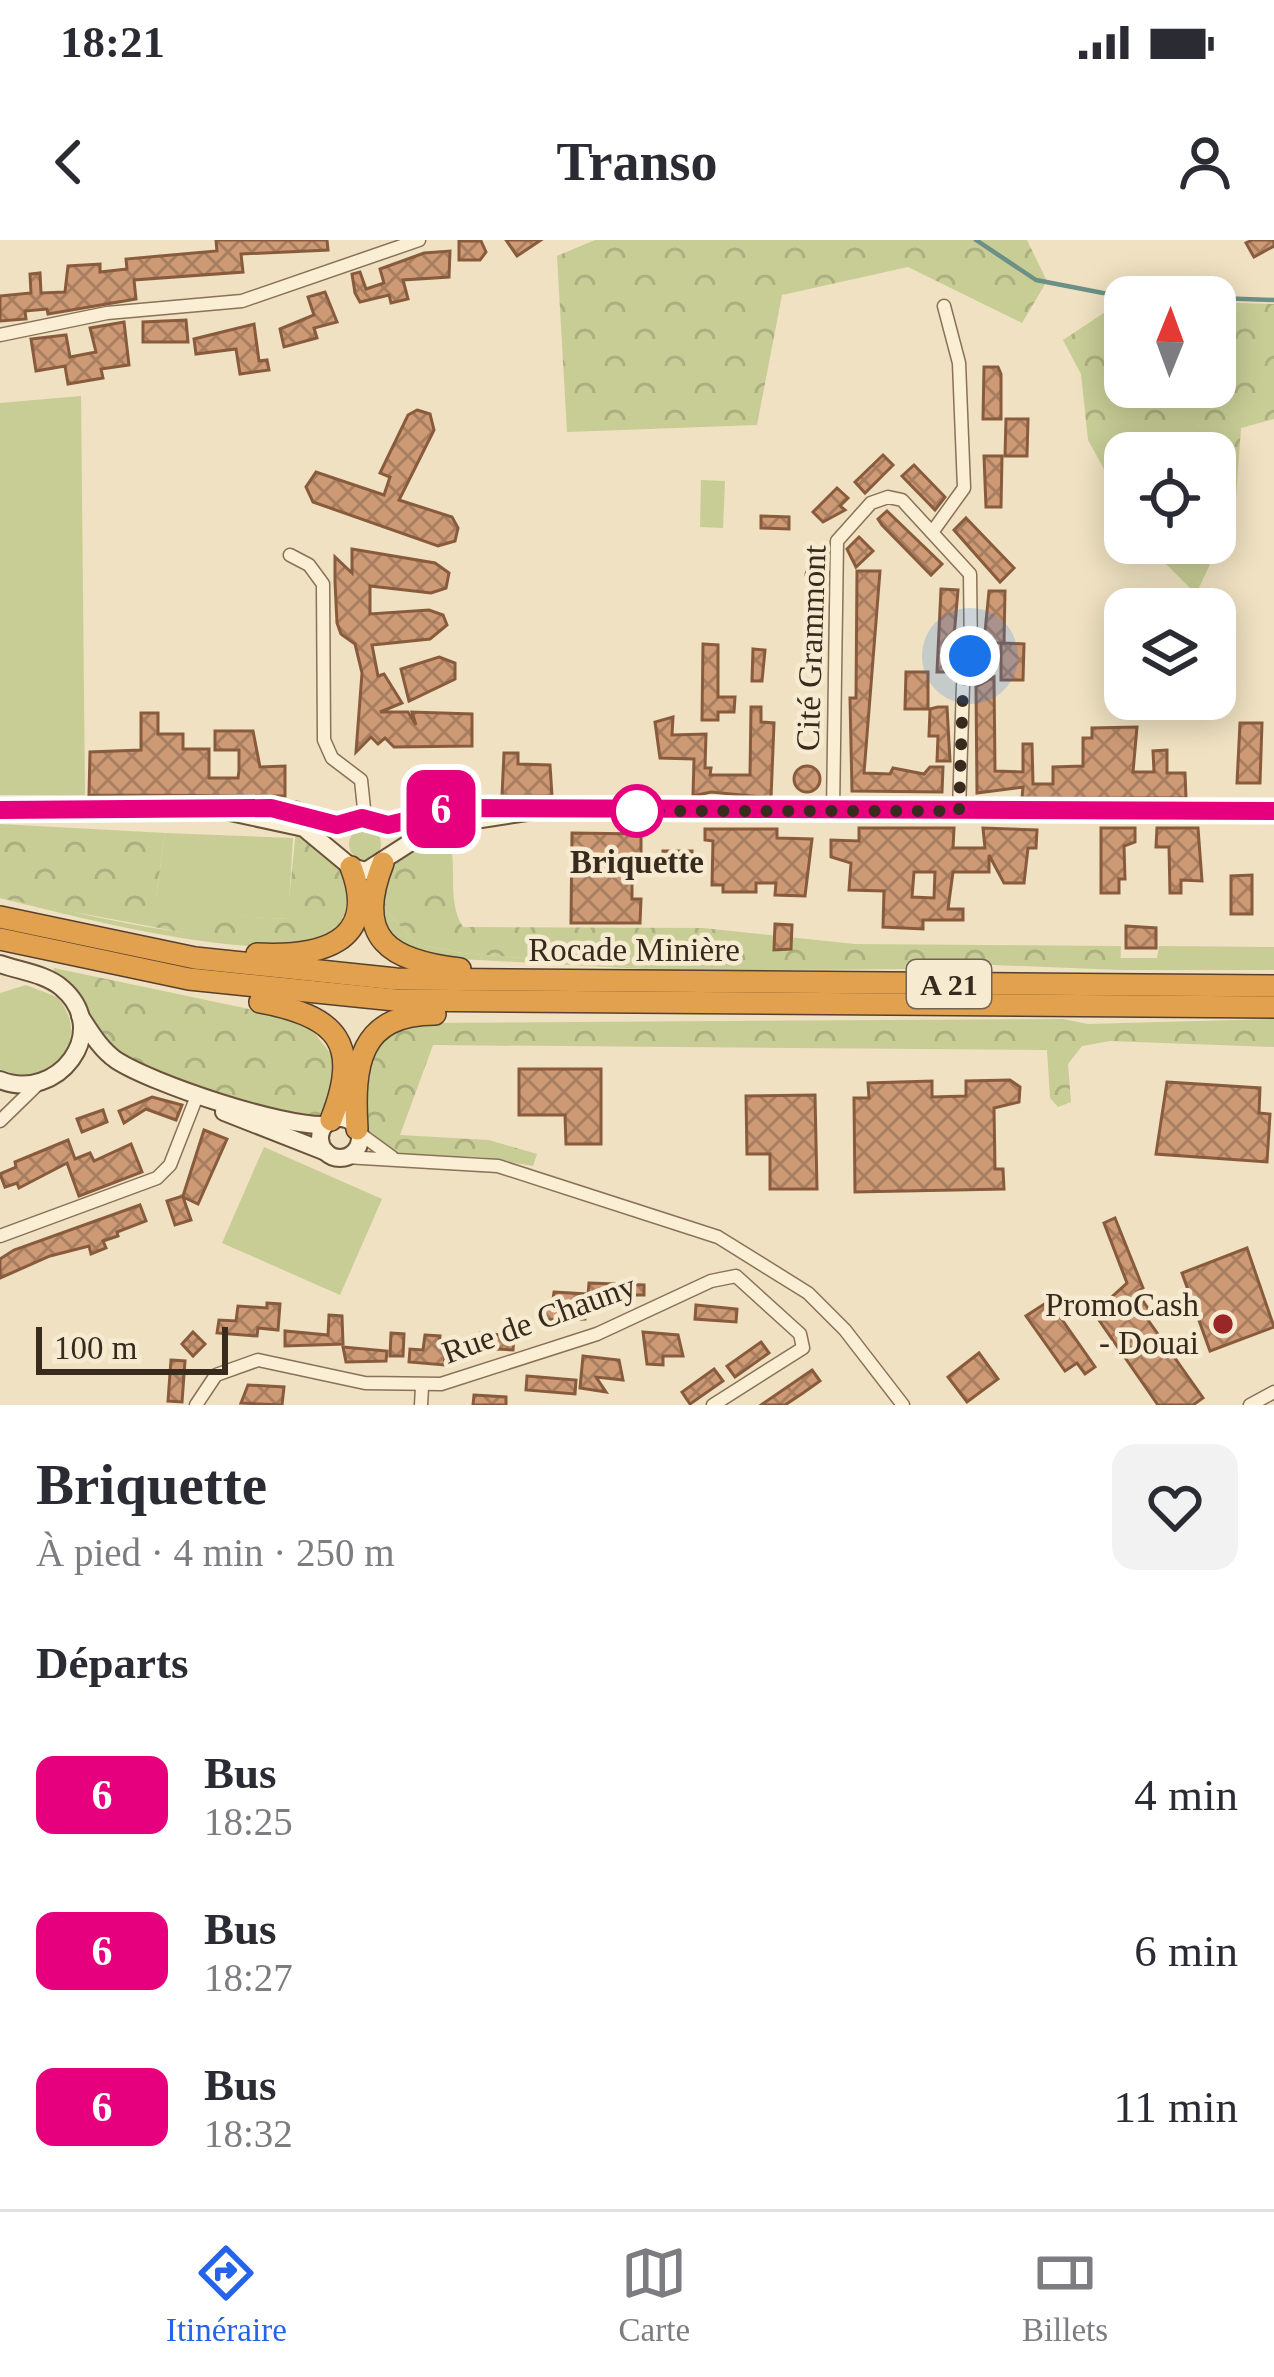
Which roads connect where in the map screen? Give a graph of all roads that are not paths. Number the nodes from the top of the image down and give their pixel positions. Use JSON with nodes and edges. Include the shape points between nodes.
{"nodes":[{"id":1,"x":419,"y":240,"type":"edge"},
{"id":2,"x":944,"y":306,"type":"dead end"},
{"id":3,"x":0,"y":335,"type":"edge"},
{"id":4,"x":933,"y":531,"type":"junction"},
{"id":5,"x":290,"y":556,"type":"dead end"},
{"id":6,"x":0,"y":810,"type":"edge"},
{"id":7,"x":221,"y":810,"type":"junction"},
{"id":8,"x":533,"y":811,"type":"junction"},
{"id":9,"x":959,"y":811,"type":"junction"},
{"id":10,"x":1274,"y":811,"type":"edge"},
{"id":11,"x":833,"y":812,"type":"junction"},
{"id":12,"x":365,"y":822,"type":"junction"},
{"id":13,"x":387,"y":858,"type":"junction"},
{"id":14,"x":346,"y":861,"type":"junction"},
{"id":15,"x":0,"y":917,"type":"edge"},
{"id":16,"x":0,"y":939,"type":"edge"},
{"id":17,"x":136,"y":949,"type":"junction"},
{"id":18,"x":56,"y":953,"type":"junction"},
{"id":19,"x":0,"y":964,"type":"edge"},
{"id":20,"x":31,"y":974,"type":"junction"},
{"id":21,"x":0,"y":980,"type":"edge"},
{"id":22,"x":1274,"y":986,"type":"edge"},
{"id":23,"x":626,"y":994,"type":"junction"},
{"id":24,"x":1274,"y":1007,"type":"edge"},
{"id":25,"x":80,"y":1016,"type":"junction"},
{"id":26,"x":68,"y":1067,"type":"junction"},
{"id":27,"x":131,"y":1068,"type":"junction"},
{"id":28,"x":0,"y":1080,"type":"edge"},
{"id":29,"x":37,"y":1085,"type":"junction"},
{"id":30,"x":197,"y":1096,"type":"junction"},
{"id":31,"x":0,"y":1121,"type":"edge"},
{"id":32,"x":328,"y":1122,"type":"junction"},
{"id":33,"x":358,"y":1131,"type":"junction"},
{"id":34,"x":326,"y":1152,"type":"junction"},
{"id":35,"x":345,"y":1156,"type":"junction"},
{"id":36,"x":417,"y":1162,"type":"junction"},
{"id":37,"x":0,"y":1236,"type":"edge"},
{"id":38,"x":422,"y":1387,"type":"junction"},
{"id":39,"x":1274,"y":1391,"type":"edge"},
{"id":40,"x":196,"y":1405,"type":"edge"},
{"id":41,"x":421,"y":1405,"type":"edge"},
{"id":42,"x":713,"y":1405,"type":"edge"},
{"id":43,"x":904,"y":1405,"type":"edge"},
{"id":44,"x":1250,"y":1405,"type":"edge"}],
"edges":[{"from":1,"to":3,"type":"street","via":[[242,301],[107,313]]},
{"from":2,"to":4,"type":"street","via":[[958,363],[964,488]]},
{"from":4,"to":9,"type":"street","name":"Cité Grammont","via":[[971,579]]},
{"from":4,"to":11,"type":"street","name":"Cité Grammont","via":[[888,496],[866,507],[837,541]]},
{"from":5,"to":12,"type":"street","via":[[322,584],[324,740],[332,758],[361,780]]},
{"from":6,"to":7,"type":"street"},
{"from":7,"to":12,"type":"street","via":[[286,809]]},
{"from":7,"to":14,"type":"street","via":[[296,825]]},
{"from":8,"to":11,"type":"street"},
{"from":8,"to":12,"type":"street","via":[[442,809]]},
{"from":8,"to":13,"type":"street","via":[[444,823]]},
{"from":9,"to":10,"type":"street"},
{"from":9,"to":11,"type":"street"},
{"from":12,"to":13,"type":"street","via":[[390,837]]},
{"from":12,"to":14,"type":"street","via":[[339,838]]},
{"from":13,"to":14,"type":"street","via":[[366,871]]},
{"from":13,"to":23,"type":"highway","via":[[373,897],[374,925],[404,959]]},
{"from":14,"to":17,"type":"highway","via":[[357,887],[354,916],[343,938],[321,952]]},
{"from":15,"to":17,"type":"highway","name":"Rocade Minière","number":"A 21"},
{"from":16,"to":18,"type":"highway","name":"Rocade Minière","number":"A 21"},
{"from":17,"to":23,"type":"highway","name":"Rocade Minière","number":"A 21","via":[[367,977]]},
{"from":18,"to":23,"type":"highway","name":"Rocade Minière","number":"A 21","via":[[323,995]]},
{"from":18,"to":32,"type":"highway","via":[[315,1016],[344,1054],[344,1081]]},
{"from":19,"to":20,"type":"street"},
{"from":20,"to":21,"type":"street"},
{"from":20,"to":25,"type":"street","via":[[64,990]]},
{"from":22,"to":23,"type":"highway","name":"Rocade Minière","number":"A 21"},
{"from":23,"to":24,"type":"highway","name":"Rocade Minière","number":"A 21"},
{"from":23,"to":33,"type":"highway","via":[[561,1014],[422,1014],[387,1022],[360,1063]]},
{"from":25,"to":26,"type":"street"},
{"from":25,"to":27,"type":"street"},
{"from":26,"to":27,"type":"street"},
{"from":26,"to":29,"type":"street"},
{"from":27,"to":30,"type":"street"},
{"from":28,"to":29,"type":"street"},
{"from":29,"to":31,"type":"street"},
{"from":30,"to":32,"type":"street"},
{"from":30,"to":34,"type":"street"},
{"from":30,"to":37,"type":"street","via":[[157,1178]]},
{"from":32,"to":33,"type":"street","via":[[346,1119]]},
{"from":32,"to":34,"type":"street","via":[[320,1137]]},
{"from":33,"to":35,"type":"street","via":[[357,1147]]},
{"from":33,"to":36,"type":"street","via":[[380,1152]]},
{"from":34,"to":35,"type":"street"},
{"from":35,"to":36,"type":"street"},
{"from":36,"to":43,"type":"street","via":[[504,1168],[740,1247],[818,1303]]},
{"from":38,"to":40,"type":"street","name":"Rue de Chauny","via":[[353,1382],[258,1360],[216,1375]]},
{"from":38,"to":41,"type":"street"},
{"from":38,"to":42,"type":"street","name":"Rue de Chauny","via":[[560,1348],[728,1276],[804,1343]]},
{"from":39,"to":44,"type":"street"}]}
